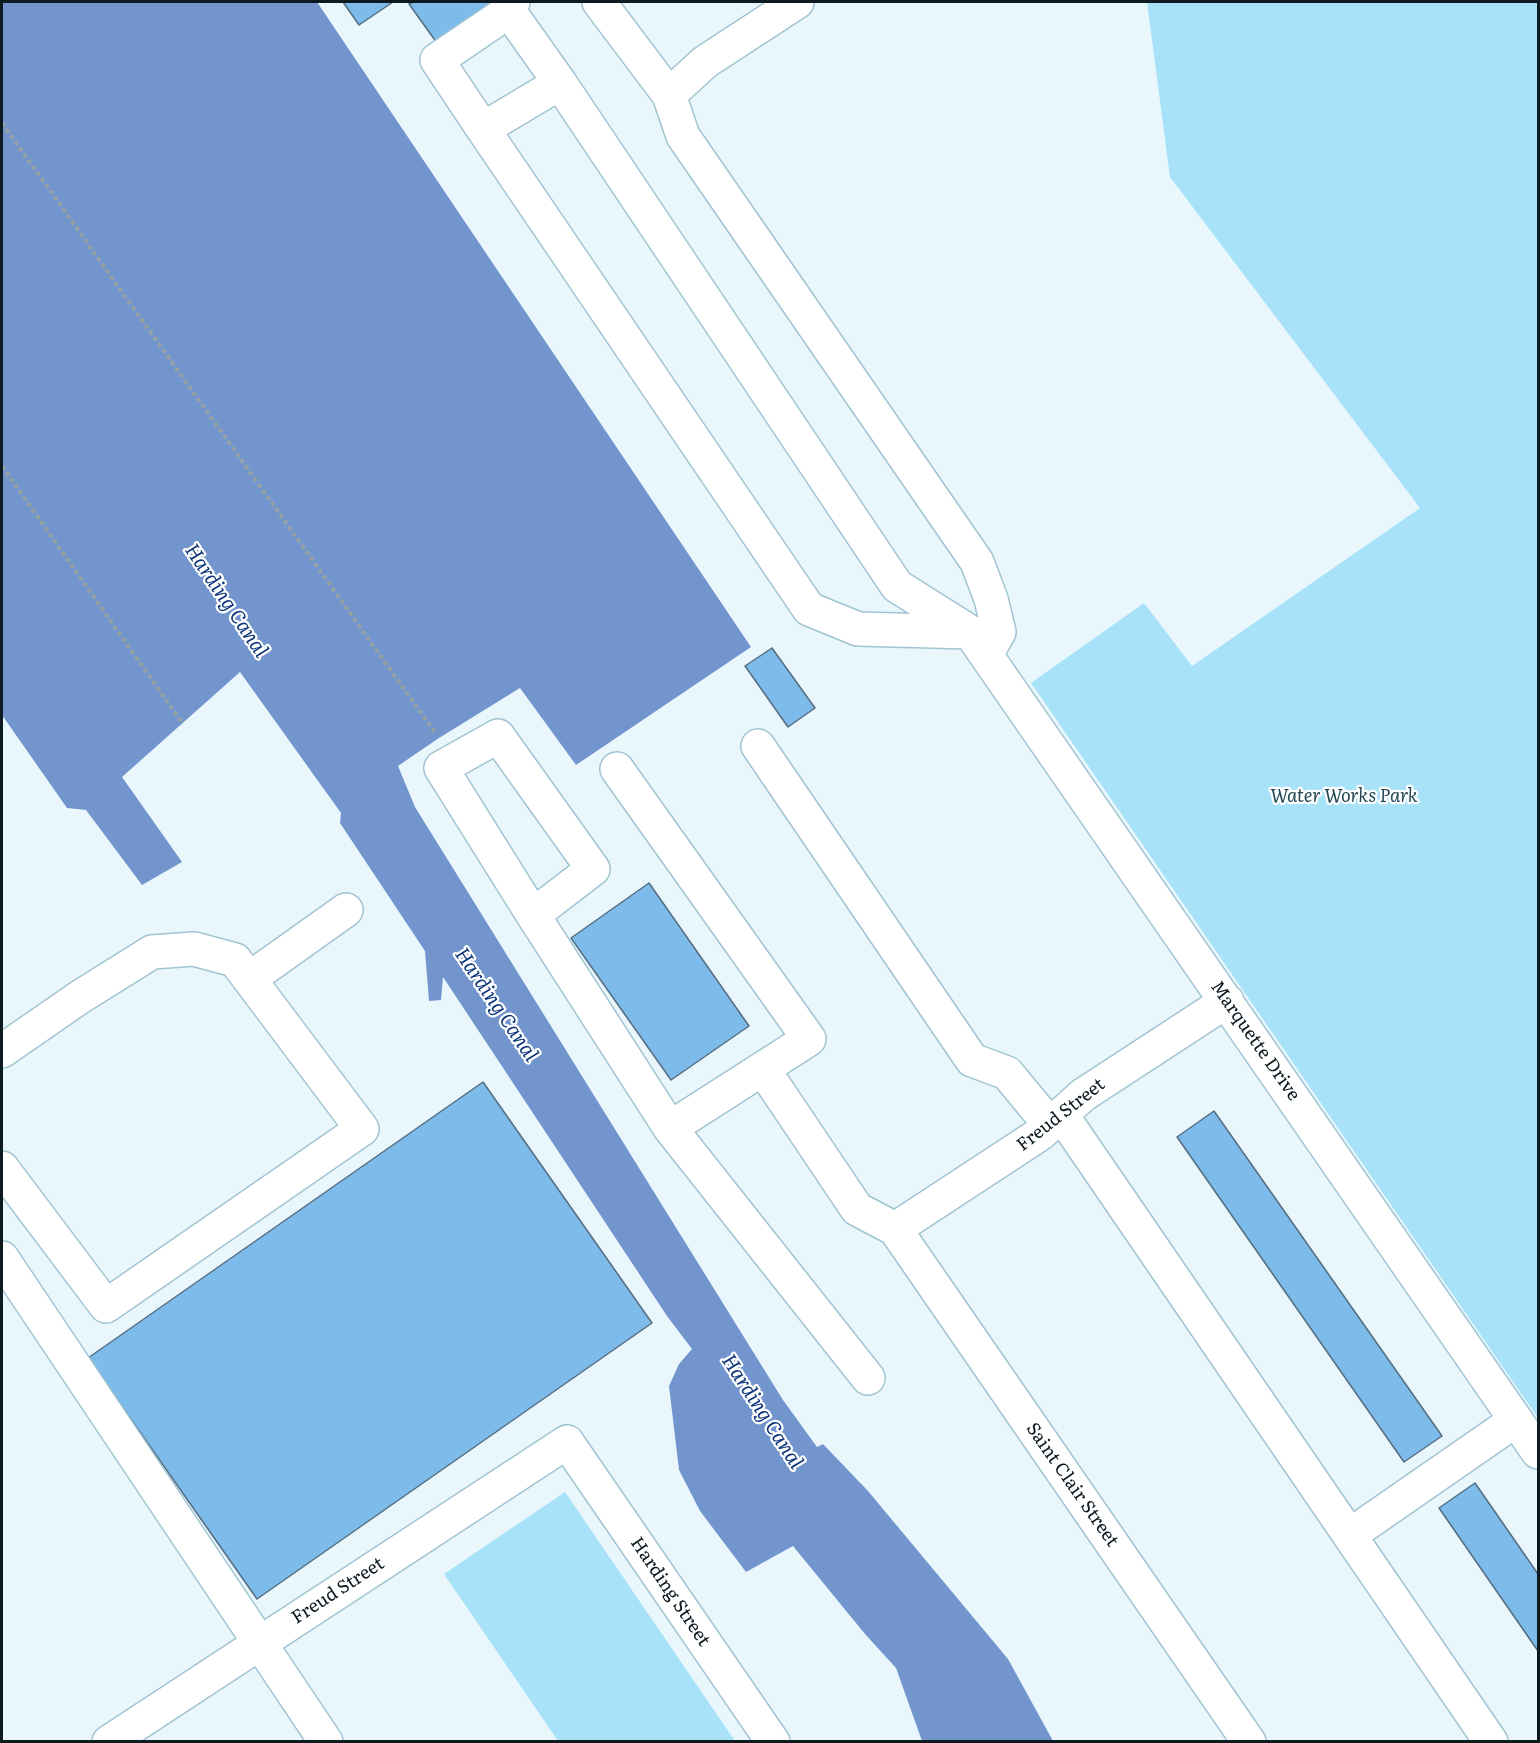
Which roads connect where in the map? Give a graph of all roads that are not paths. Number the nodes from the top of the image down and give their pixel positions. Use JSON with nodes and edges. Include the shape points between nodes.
{"nodes":[{"id":1,"x":599,"y":2,"type":"edge"},
{"id":2,"x":797,"y":2,"type":"edge"},
{"id":3,"x":511,"y":6,"type":"edge"},
{"id":4,"x":560,"y":83,"type":"junction"},
{"id":5,"x":669,"y":95,"type":"junction"},
{"id":6,"x":483,"y":129,"type":"junction"},
{"id":7,"x":978,"y":644,"type":"junction"},
{"id":8,"x":758,"y":746,"type":"dead end"},
{"id":9,"x":618,"y":769,"type":"dead end"},
{"id":10,"x":346,"y":910,"type":"dead end"},
{"id":11,"x":533,"y":915,"type":"junction"},
{"id":12,"x":249,"y":979,"type":"junction"},
{"id":13,"x":1227,"y":1001,"type":"junction"},
{"id":14,"x":2,"y":1051,"type":"edge"},
{"id":15,"x":763,"y":1069,"type":"junction"},
{"id":16,"x":1056,"y":1119,"type":"junction"},
{"id":17,"x":670,"y":1128,"type":"junction"},
{"id":18,"x":2,"y":1168,"type":"edge"},
{"id":19,"x":895,"y":1229,"type":"junction"},
{"id":20,"x":2,"y":1258,"type":"edge"},
{"id":21,"x":868,"y":1378,"type":"dead end"},
{"id":22,"x":1516,"y":1420,"type":"junction"},
{"id":23,"x":567,"y":1442,"type":"joint"},
{"id":24,"x":1539,"y":1452,"type":"edge"},
{"id":25,"x":1350,"y":1535,"type":"junction"},
{"id":26,"x":259,"y":1642,"type":"junction"},
{"id":27,"x":109,"y":1742,"type":"edge"},
{"id":28,"x":326,"y":1742,"type":"edge"},
{"id":29,"x":773,"y":1742,"type":"edge"},
{"id":30,"x":1249,"y":1742,"type":"edge"},
{"id":31,"x":1491,"y":1742,"type":"edge"}],
"edges":[{"from":1,"to":5,"type":"street"},
{"from":2,"to":5,"type":"street","via":[[705,62]]},
{"from":3,"to":4,"type":"street"},
{"from":3,"to":6,"type":"street","via":[[437,60]]},
{"from":4,"to":6,"type":"street"},
{"from":4,"to":7,"type":"street","via":[[897,586]]},
{"from":5,"to":7,"type":"street","via":[[683,136],[977,562],[999,632]]},
{"from":6,"to":7,"type":"street","via":[[809,609],[858,629]]},
{"from":7,"to":13,"type":"street","name":"Marquette Drive"},
{"from":8,"to":16,"type":"street","via":[[972,1060],[1007,1073]]},
{"from":9,"to":15,"type":"street","via":[[808,1038]]},
{"from":10,"to":12,"type":"street"},
{"from":11,"to":11,"type":"street","via":[[441,768],[498,736],[593,869]]},
{"from":11,"to":17,"type":"street"},
{"from":12,"to":14,"type":"street","via":[[235,960],[194,949],[152,952]]},
{"from":12,"to":18,"type":"street","via":[[362,1129],[106,1306]]},
{"from":13,"to":16,"type":"street","name":"Freud Street","via":[[1083,1095]]},
{"from":13,"to":22,"type":"street","name":"Marquette Drive"},
{"from":15,"to":17,"type":"street"},
{"from":15,"to":19,"type":"street","via":[[857,1209]]},
{"from":16,"to":19,"type":"street","name":"Freud Street","via":[[1040,1134]]},
{"from":16,"to":25,"type":"street"},
{"from":17,"to":21,"type":"street"},
{"from":19,"to":30,"type":"street","name":"Saint Clair Street"},
{"from":20,"to":26,"type":"street"},
{"from":22,"to":24,"type":"street","name":"Marquette Drive"},
{"from":22,"to":25,"type":"street"},
{"from":23,"to":26,"type":"street","name":"Freud Street"},
{"from":23,"to":29,"type":"street","name":"Harding Street"},
{"from":25,"to":31,"type":"street"},
{"from":26,"to":27,"type":"street","name":"Freud Street"},
{"from":26,"to":28,"type":"street"}]}
